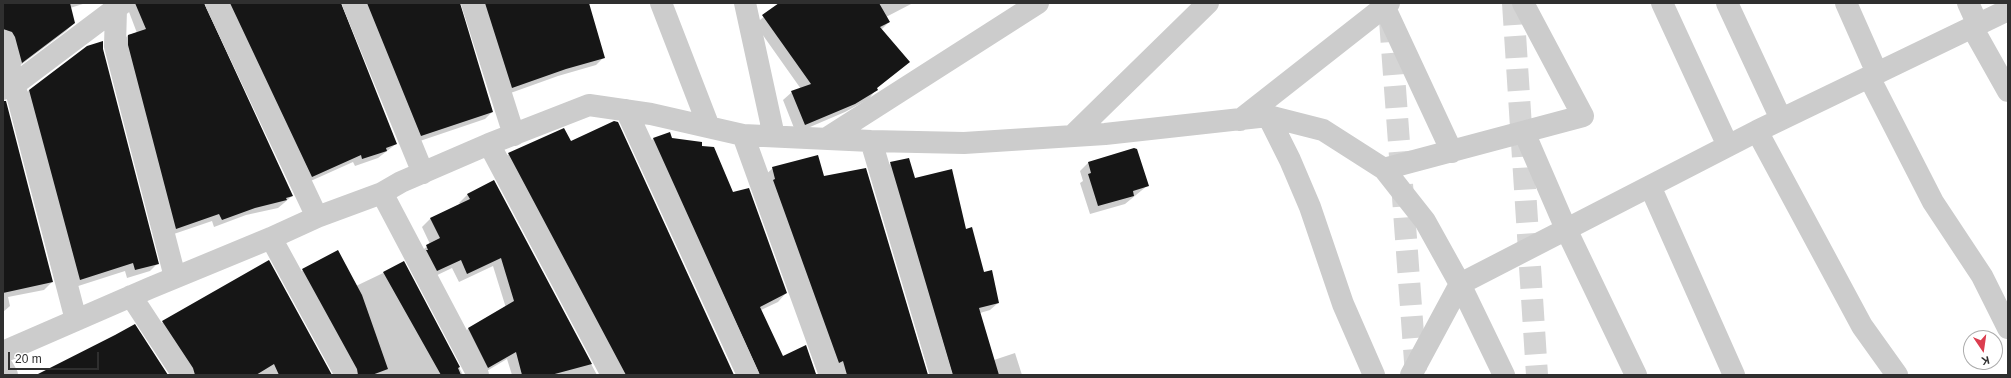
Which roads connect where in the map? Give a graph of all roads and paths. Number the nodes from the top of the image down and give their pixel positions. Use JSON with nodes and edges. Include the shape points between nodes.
{"nodes":[{"id":1,"x":216,"y":3,"type":"edge"},
{"id":2,"x":353,"y":3,"type":"edge"},
{"id":3,"x":472,"y":3,"type":"edge"},
{"id":4,"x":661,"y":3,"type":"edge"},
{"id":5,"x":745,"y":3,"type":"edge"},
{"id":6,"x":1038,"y":3,"type":"edge"},
{"id":7,"x":1208,"y":3,"type":"edge"},
{"id":8,"x":1523,"y":3,"type":"edge"},
{"id":9,"x":1662,"y":3,"type":"edge"},
{"id":10,"x":1727,"y":3,"type":"edge"},
{"id":11,"x":1846,"y":3,"type":"edge"},
{"id":12,"x":1968,"y":3,"type":"edge"},
{"id":13,"x":118,"y":5,"type":"edge"},
{"id":14,"x":1386,"y":5,"type":"edge"},
{"id":15,"x":2008,"y":10,"type":"edge"},
{"id":16,"x":1975,"y":26,"type":"junction"},
{"id":17,"x":3,"y":42,"type":"edge"},
{"id":18,"x":1873,"y":75,"type":"junction"},
{"id":19,"x":8,"y":87,"type":"edge"},
{"id":20,"x":2008,"y":91,"type":"edge"},
{"id":21,"x":626,"y":110,"type":"junction"},
{"id":22,"x":1268,"y":116,"type":"junction"},
{"id":23,"x":1781,"y":119,"type":"junction"},
{"id":24,"x":1240,"y":120,"type":"junction"},
{"id":25,"x":709,"y":127,"type":"junction"},
{"id":26,"x":1757,"y":131,"type":"junction"},
{"id":27,"x":1524,"y":132,"type":"junction"},
{"id":28,"x":514,"y":135,"type":"junction"},
{"id":29,"x":743,"y":135,"type":"junction"},
{"id":30,"x":774,"y":136,"type":"junction"},
{"id":31,"x":1072,"y":136,"type":"junction"},
{"id":32,"x":827,"y":138,"type":"junction"},
{"id":33,"x":871,"y":141,"type":"junction"},
{"id":34,"x":489,"y":144,"type":"junction"},
{"id":35,"x":1728,"y":146,"type":"junction"},
{"id":36,"x":1452,"y":152,"type":"junction"},
{"id":37,"x":1384,"y":169,"type":"junction"},
{"id":38,"x":423,"y":173,"type":"junction"},
{"id":39,"x":1650,"y":186,"type":"junction"},
{"id":40,"x":382,"y":193,"type":"junction"},
{"id":41,"x":317,"y":217,"type":"junction"},
{"id":42,"x":1566,"y":229,"type":"junction"},
{"id":43,"x":271,"y":238,"type":"junction"},
{"id":44,"x":175,"y":277,"type":"junction"},
{"id":45,"x":1460,"y":284,"type":"junction"},
{"id":46,"x":131,"y":296,"type":"junction"},
{"id":47,"x":76,"y":320,"type":"junction"},
{"id":48,"x":2008,"y":328,"type":"edge"},
{"id":49,"x":3,"y":352,"type":"edge"},
{"id":50,"x":3,"y":368,"type":"edge"},
{"id":51,"x":7,"y":375,"type":"edge"},
{"id":52,"x":183,"y":375,"type":"edge"},
{"id":53,"x":346,"y":375,"type":"edge"},
{"id":54,"x":478,"y":375,"type":"edge"},
{"id":55,"x":612,"y":375,"type":"edge"},
{"id":56,"x":748,"y":375,"type":"edge"},
{"id":57,"x":830,"y":375,"type":"edge"},
{"id":58,"x":941,"y":375,"type":"edge"},
{"id":59,"x":1374,"y":375,"type":"edge"},
{"id":60,"x":1411,"y":375,"type":"edge"},
{"id":61,"x":1504,"y":375,"type":"edge"},
{"id":62,"x":1636,"y":375,"type":"edge"},
{"id":63,"x":1734,"y":375,"type":"edge"},
{"id":64,"x":1897,"y":375,"type":"edge"}],
"edges":[{"from":1,"to":41,"type":"street"},
{"from":2,"to":38,"type":"street"},
{"from":3,"to":28,"type":"street"},
{"from":4,"to":25,"type":"street"},
{"from":5,"to":30,"type":"street"},
{"from":6,"to":32,"type":"street"},
{"from":7,"to":31,"type":"street"},
{"from":8,"to":27,"type":"street","via":[[1583,116]]},
{"from":9,"to":35,"type":"street"},
{"from":10,"to":23,"type":"street"},
{"from":11,"to":18,"type":"street"},
{"from":12,"to":16,"type":"street"},
{"from":13,"to":19,"type":"street"},
{"from":13,"to":44,"type":"street","via":[[115,46]]},
{"from":14,"to":24,"type":"street"},
{"from":14,"to":36,"type":"street"},
{"from":15,"to":16,"type":"street"},
{"from":16,"to":18,"type":"street"},
{"from":16,"to":20,"type":"street"},
{"from":17,"to":19,"type":"street"},
{"from":18,"to":23,"type":"street"},
{"from":18,"to":48,"type":"street","via":[[1934,202],[1982,276]]},
{"from":19,"to":47,"type":"street"},
{"from":21,"to":25,"type":"street"},
{"from":21,"to":28,"type":"street","via":[[589,105]]},
{"from":21,"to":56,"type":"street"},
{"from":22,"to":24,"type":"street"},
{"from":22,"to":37,"type":"street","via":[[1323,130]]},
{"from":22,"to":59,"type":"street","via":[[1310,207],[1343,304]]},
{"from":23,"to":26,"type":"street"},
{"from":24,"to":31,"type":"street"},
{"from":25,"to":29,"type":"street"},
{"from":26,"to":35,"type":"street"},
{"from":26,"to":64,"type":"street","via":[[1862,326]]},
{"from":27,"to":36,"type":"street"},
{"from":27,"to":42,"type":"street"},
{"from":28,"to":34,"type":"street"},
{"from":29,"to":30,"type":"street"},
{"from":29,"to":57,"type":"street"},
{"from":30,"to":32,"type":"street"},
{"from":31,"to":33,"type":"street","via":[[964,143]]},
{"from":32,"to":33,"type":"street"},
{"from":33,"to":58,"type":"street"},
{"from":34,"to":38,"type":"street"},
{"from":34,"to":55,"type":"street"},
{"from":35,"to":39,"type":"street"},
{"from":36,"to":37,"type":"street"},
{"from":37,"to":45,"type":"street","via":[[1426,221]]},
{"from":38,"to":40,"type":"street"},
{"from":39,"to":42,"type":"street"},
{"from":39,"to":63,"type":"street"},
{"from":40,"to":41,"type":"street"},
{"from":40,"to":54,"type":"street"},
{"from":41,"to":43,"type":"street"},
{"from":42,"to":45,"type":"street"},
{"from":42,"to":62,"type":"street"},
{"from":43,"to":44,"type":"street"},
{"from":43,"to":53,"type":"street"},
{"from":44,"to":46,"type":"street"},
{"from":45,"to":60,"type":"street"},
{"from":45,"to":61,"type":"street"},
{"from":46,"to":47,"type":"street"},
{"from":46,"to":52,"type":"street"},
{"from":47,"to":49,"type":"street"},
{"from":50,"to":51,"type":"street"}]}
